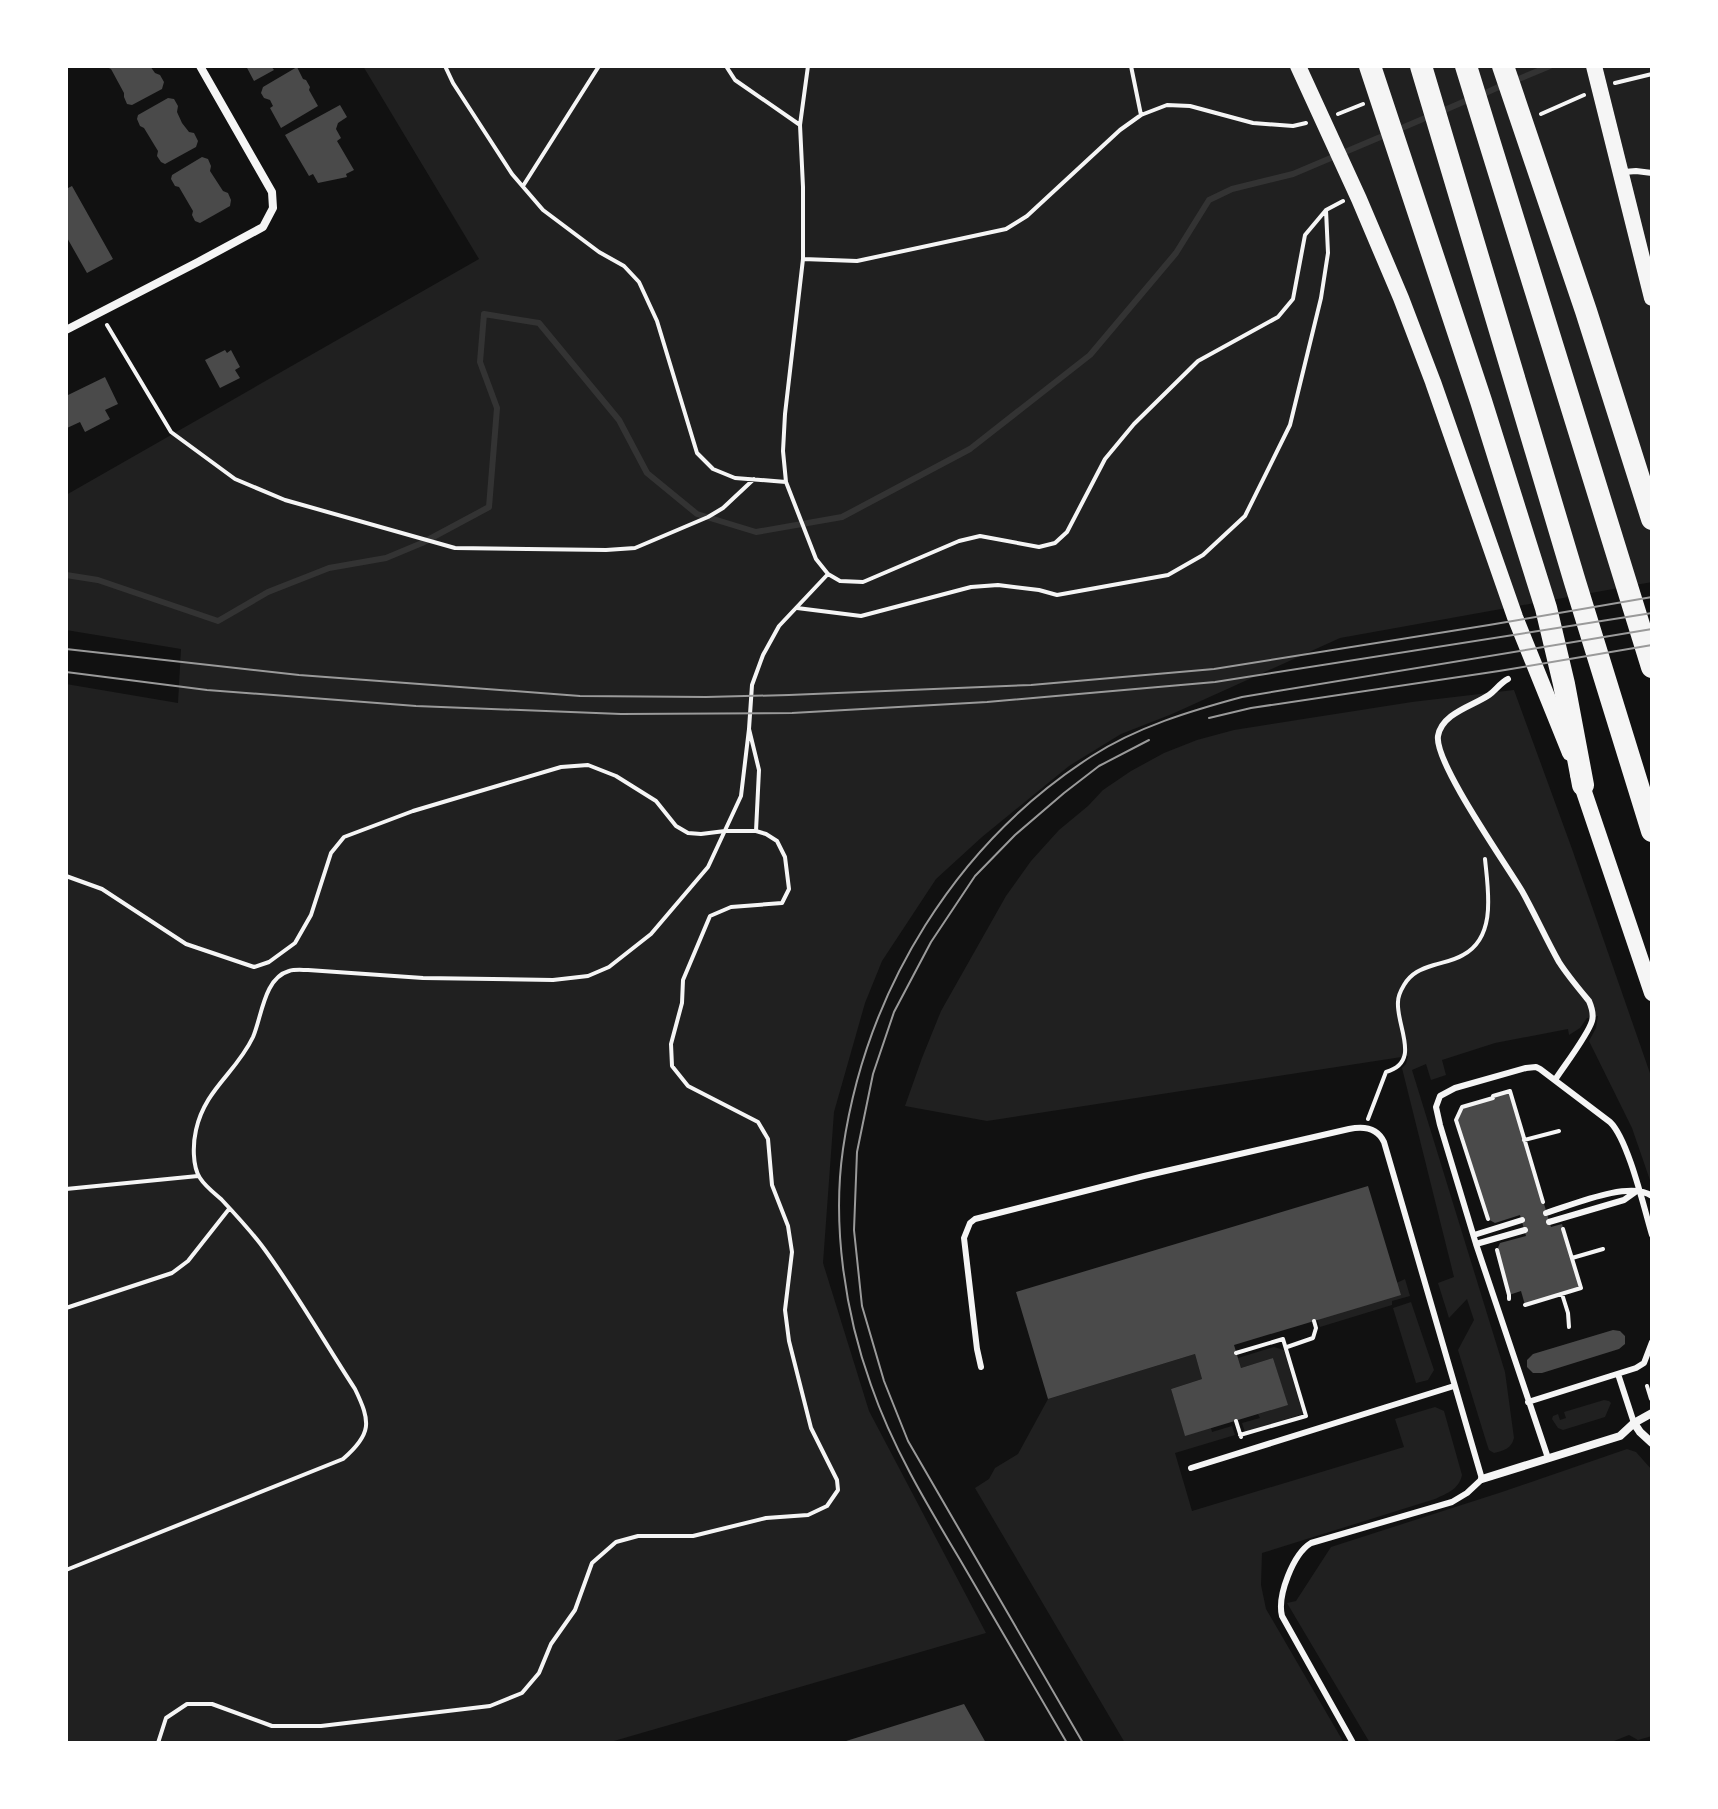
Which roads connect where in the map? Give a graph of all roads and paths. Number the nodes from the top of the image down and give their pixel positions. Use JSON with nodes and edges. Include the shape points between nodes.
{"nodes":[{"id":1,"x":200,"y":66,"type":"edge"},
{"id":2,"x":445,"y":66,"type":"edge"},
{"id":3,"x":599,"y":66,"type":"edge"},
{"id":4,"x":726,"y":66,"type":"edge"},
{"id":5,"x":808,"y":66,"type":"edge"},
{"id":6,"x":1131,"y":66,"type":"edge"},
{"id":7,"x":1298,"y":66,"type":"edge"},
{"id":8,"x":1370,"y":66,"type":"edge"},
{"id":9,"x":1421,"y":66,"type":"edge"},
{"id":10,"x":1466,"y":66,"type":"edge"},
{"id":11,"x":1503,"y":66,"type":"edge"},
{"id":12,"x":1594,"y":66,"type":"edge"},
{"id":13,"x":1652,"y":74,"type":"edge"},
{"id":14,"x":1611,"y":84,"type":"dead end"},
{"id":15,"x":1597,"y":90,"type":"dead end"},
{"id":16,"x":1370,"y":101,"type":"dead end"},
{"id":17,"x":1141,"y":115,"type":"junction"},
{"id":18,"x":1540,"y":115,"type":"dead end"},
{"id":19,"x":1330,"y":116,"type":"dead end"},
{"id":20,"x":1318,"y":120,"type":"dead end"},
{"id":21,"x":800,"y":125,"type":"junction"},
{"id":22,"x":1620,"y":173,"type":"junction"},
{"id":23,"x":1652,"y":173,"type":"edge"},
{"id":24,"x":523,"y":187,"type":"junction"},
{"id":25,"x":1351,"y":197,"type":"dead end"},
{"id":26,"x":1326,"y":210,"type":"junction"},
{"id":27,"x":803,"y":259,"type":"junction"},
{"id":28,"x":1652,"y":298,"type":"edge"},
{"id":29,"x":100,"y":313,"type":"junction"},
{"id":30,"x":67,"y":328,"type":"edge"},
{"id":31,"x":754,"y":479,"type":"junction"},
{"id":32,"x":786,"y":482,"type":"junction"},
{"id":33,"x":1652,"y":519,"type":"edge"},
{"id":34,"x":828,"y":574,"type":"junction"},
{"id":35,"x":797,"y":608,"type":"junction"},
{"id":36,"x":1652,"y":667,"type":"edge"},
{"id":37,"x":1508,"y":679,"type":"dead end"},
{"id":38,"x":1553,"y":685,"type":"junction"},
{"id":39,"x":749,"y":729,"type":"junction"},
{"id":40,"x":1583,"y":785,"type":"joint"},
{"id":41,"x":725,"y":831,"type":"junction"},
{"id":42,"x":756,"y":831,"type":"junction"},
{"id":43,"x":1652,"y":831,"type":"edge"},
{"id":44,"x":1484,"y":832,"type":"junction"},
{"id":45,"x":66,"y":876,"type":"edge"},
{"id":46,"x":1652,"y":993,"type":"edge"},
{"id":47,"x":1555,"y":1080,"type":"junction"},
{"id":48,"x":1365,"y":1127,"type":"junction"},
{"id":49,"x":1559,"y":1131,"type":"dead end"},
{"id":50,"x":1524,"y":1140,"type":"junction"},
{"id":51,"x":198,"y":1176,"type":"junction"},
{"id":52,"x":66,"y":1189,"type":"edge"},
{"id":53,"x":1638,"y":1190,"type":"junction"},
{"id":54,"x":1652,"y":1196,"type":"edge"},
{"id":55,"x":1544,"y":1204,"type":"dead end"},
{"id":56,"x":230,"y":1208,"type":"junction"},
{"id":57,"x":1546,"y":1213,"type":"dead end"},
{"id":58,"x":1522,"y":1220,"type":"dead end"},
{"id":59,"x":1549,"y":1222,"type":"dead end"},
{"id":60,"x":1495,"y":1223,"type":"dead end"},
{"id":61,"x":1563,"y":1227,"type":"dead end"},
{"id":62,"x":1525,"y":1230,"type":"dead end"},
{"id":63,"x":1474,"y":1235,"type":"junction"},
{"id":64,"x":1652,"y":1235,"type":"edge"},
{"id":65,"x":1500,"y":1243,"type":"dead end"},
{"id":66,"x":1476,"y":1244,"type":"junction"},
{"id":67,"x":1603,"y":1249,"type":"dead end"},
{"id":68,"x":1572,"y":1258,"type":"junction"},
{"id":69,"x":1562,"y":1294,"type":"junction"},
{"id":70,"x":1509,"y":1299,"type":"dead end"},
{"id":71,"x":1525,"y":1305,"type":"dead end"},
{"id":72,"x":66,"y":1308,"type":"edge"},
{"id":73,"x":1314,"y":1321,"type":"dead end"},
{"id":74,"x":1569,"y":1327,"type":"dead end"},
{"id":75,"x":1652,"y":1342,"type":"edge"},
{"id":76,"x":1286,"y":1347,"type":"junction"},
{"id":77,"x":1236,"y":1353,"type":"dead end"},
{"id":78,"x":981,"y":1367,"type":"dead end"},
{"id":79,"x":1618,"y":1374,"type":"junction"},
{"id":80,"x":1454,"y":1386,"type":"junction"},
{"id":81,"x":1647,"y":1386,"type":"dead end"},
{"id":82,"x":1528,"y":1402,"type":"junction"},
{"id":83,"x":1652,"y":1402,"type":"edge"},
{"id":84,"x":1652,"y":1413,"type":"edge"},
{"id":85,"x":1236,"y":1421,"type":"dead end"},
{"id":86,"x":1634,"y":1423,"type":"junction"},
{"id":87,"x":1652,"y":1443,"type":"edge"},
{"id":88,"x":1548,"y":1458,"type":"junction"},
{"id":89,"x":1191,"y":1468,"type":"dead end"},
{"id":90,"x":1482,"y":1479,"type":"junction"},
{"id":91,"x":66,"y":1570,"type":"edge"},
{"id":92,"x":158,"y":1743,"type":"edge"},
{"id":93,"x":1353,"y":1743,"type":"edge"}],
"edges":[{"from":1,"to":29,"type":"street","via":[[272,192],[273,208],[263,227]]},
{"from":2,"to":24,"type":"path"},
{"from":3,"to":24,"type":"path"},
{"from":4,"to":21,"type":"path","via":[[735,80]]},
{"from":5,"to":21,"type":"path"},
{"from":6,"to":17,"type":"path"},
{"from":7,"to":38,"type":"main road","via":[[1429,369],[1506,593]]},
{"from":8,"to":38,"type":"highway","via":[[1540,588]]},
{"from":9,"to":43,"type":"highway"},
{"from":10,"to":36,"type":"highway"},
{"from":11,"to":33,"type":"highway"},
{"from":12,"to":22,"type":"main road"},
{"from":13,"to":14,"type":"path"},
{"from":15,"to":18,"type":"path"},
{"from":16,"to":19,"type":"path"},
{"from":17,"to":20,"type":"path","via":[[1167,105],[1253,123],[1293,126]]},
{"from":17,"to":27,"type":"path","via":[[1006,229],[857,261]]},
{"from":21,"to":27,"type":"path"},
{"from":22,"to":23,"type":"lane"},
{"from":22,"to":28,"type":"main road"},
{"from":24,"to":31,"type":"path","via":[[543,210],[639,282],[657,321],[697,453],[713,469]]},
{"from":25,"to":26,"type":"path"},
{"from":26,"to":34,"type":"path","via":[[1305,235],[1293,299],[1278,317],[1198,361],[1134,424],[1105,459],[1067,532],[1055,543],[1039,547],[980,536],[863,582],[840,581]]},
{"from":26,"to":35,"type":"path","via":[[1328,253],[1321,298],[1290,425],[1245,516],[1203,555],[1168,575],[1057,595],[998,585],[971,587],[861,616]]},
{"from":27,"to":32,"type":"path","via":[[785,414]]},
{"from":29,"to":30,"type":"street"},
{"from":29,"to":31,"type":"path","via":[[171,432],[235,479],[285,500],[455,548],[635,548],[708,517]]},
{"from":31,"to":32,"type":"path"},
{"from":32,"to":34,"type":"path","via":[[816,559]]},
{"from":34,"to":35,"type":"path"},
{"from":35,"to":39,"type":"path","via":[[779,626],[763,655],[752,685]]},
{"from":37,"to":44,"type":"lane","via":[[1446,721],[1438,738],[1442,757]]},
{"from":38,"to":40,"type":"highway"},
{"from":39,"to":41,"type":"path","via":[[741,796]]},
{"from":39,"to":42,"type":"path","via":[[759,770]]},
{"from":40,"to":46,"type":"main road"},
{"from":41,"to":42,"type":"path"},
{"from":41,"to":45,"type":"path","via":[[688,833],[656,801],[616,776],[588,765],[561,767],[344,837],[331,853],[311,915],[295,943],[254,967],[186,944],[102,889]]},
{"from":41,"to":51,"type":"path","via":[[708,867],[651,934],[609,967],[588,976],[423,978],[308,970],[277,977],[248,1047],[202,1110],[195,1133]]},
{"from":42,"to":92,"type":"path","via":[[777,841],[789,889],[782,903],[731,907],[710,916],[683,980],[672,1066],[688,1086],[758,1122],[768,1139],[772,1185],[792,1252],[785,1310],[789,1341],[811,1428],[838,1490],[827,1506],[808,1515],[766,1518],[693,1536],[638,1536],[616,1542],[592,1563],[575,1610],[539,1673],[522,1693],[490,1706],[321,1726],[272,1726],[212,1704],[187,1704],[166,1718]]},
{"from":44,"to":47,"type":"lane","via":[[1557,959],[1592,1008],[1590,1026]]},
{"from":44,"to":48,"type":"path","via":[[1488,905],[1483,935],[1462,956],[1417,971],[1405,984],[1398,1004],[1404,1059],[1386,1072]]},
{"from":47,"to":53,"type":"lane","via":[[1614,1126]]},
{"from":47,"to":63,"type":"lane","via":[[1531,1067],[1455,1088],[1438,1099],[1440,1125]]},
{"from":48,"to":78,"type":"lane","via":[[975,1219],[964,1238]]},
{"from":48,"to":80,"type":"lane","via":[[1378,1132],[1384,1142]]},
{"from":49,"to":50,"type":"path"},
{"from":50,"to":55,"type":"path"},
{"from":50,"to":60,"type":"path","via":[[1510,1091],[1462,1107],[1456,1120],[1486,1218]]},
{"from":51,"to":52,"type":"path"},
{"from":51,"to":56,"type":"path"},
{"from":53,"to":54,"type":"lane"},
{"from":53,"to":57,"type":"lane","via":[[1620,1190]]},
{"from":53,"to":59,"type":"lane","via":[[1624,1200]]},
{"from":53,"to":64,"type":"lane"},
{"from":56,"to":72,"type":"path","via":[[172,1273]]},
{"from":56,"to":91,"type":"path","via":[[265,1249],[355,1389],[365,1409],[366,1432],[343,1459]]},
{"from":58,"to":63,"type":"lane"},
{"from":61,"to":68,"type":"path"},
{"from":62,"to":66,"type":"lane"},
{"from":63,"to":66,"type":"lane"},
{"from":65,"to":70,"type":"path","via":[[1496,1252]]},
{"from":66,"to":82,"type":"lane"},
{"from":67,"to":68,"type":"path"},
{"from":68,"to":69,"type":"path","via":[[1581,1288]]},
{"from":69,"to":71,"type":"path"},
{"from":69,"to":74,"type":"path"},
{"from":73,"to":76,"type":"path","via":[[1313,1338]]},
{"from":75,"to":79,"type":"lane","via":[[1644,1363]]},
{"from":76,"to":77,"type":"path","via":[[1283,1339]]},
{"from":76,"to":85,"type":"path","via":[[1306,1416],[1240,1435]]},
{"from":79,"to":82,"type":"lane"},
{"from":79,"to":86,"type":"lane"},
{"from":80,"to":89,"type":"lane"},
{"from":80,"to":90,"type":"lane"},
{"from":81,"to":83,"type":"path"},
{"from":82,"to":88,"type":"lane"},
{"from":84,"to":86,"type":"street"},
{"from":86,"to":87,"type":"street"},
{"from":86,"to":88,"type":"street","via":[[1620,1436]]},
{"from":88,"to":90,"type":"street"},
{"from":90,"to":93,"type":"lane","via":[[1452,1502],[1311,1543],[1292,1569],[1281,1597],[1282,1616]]}]}
